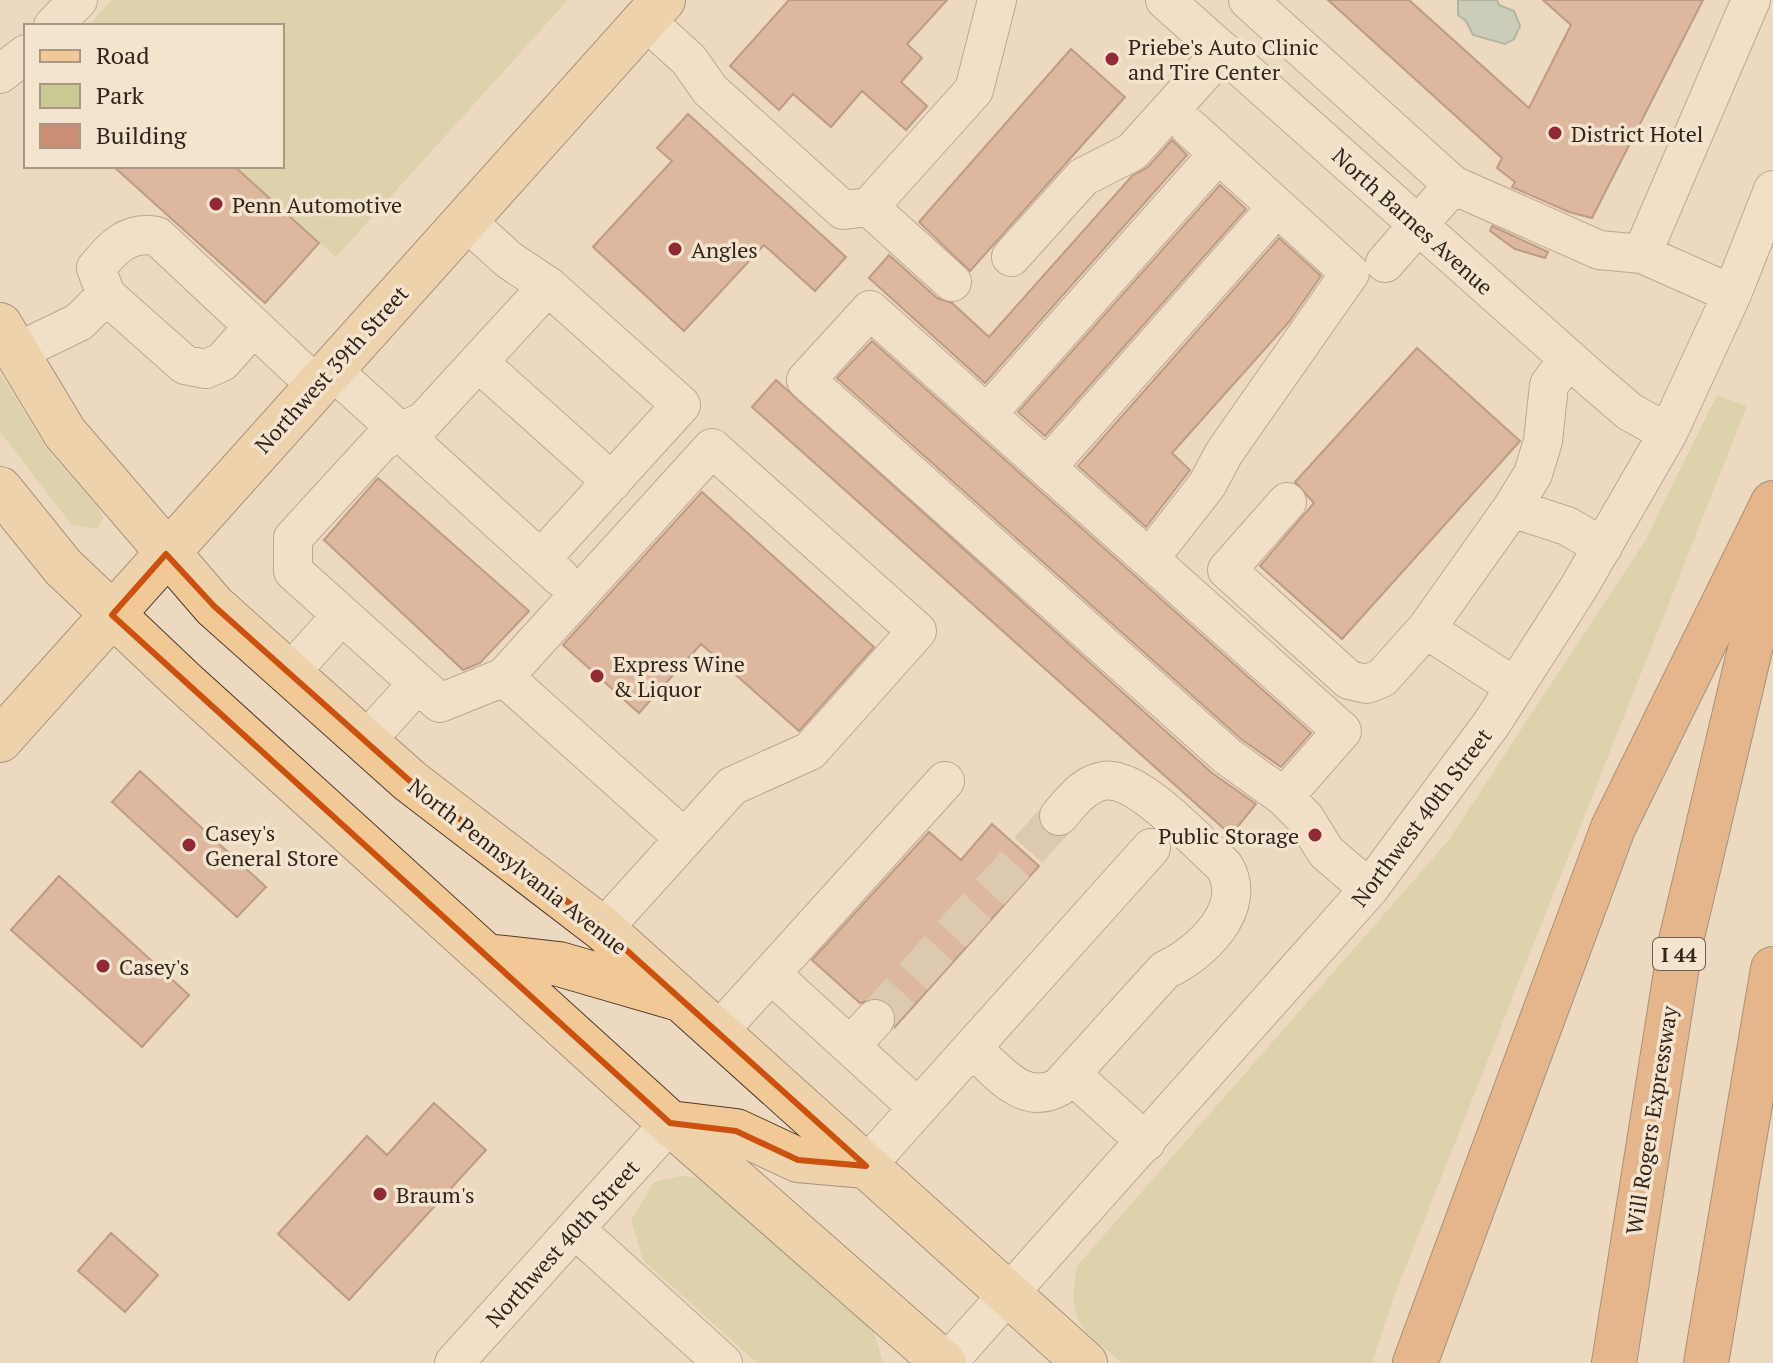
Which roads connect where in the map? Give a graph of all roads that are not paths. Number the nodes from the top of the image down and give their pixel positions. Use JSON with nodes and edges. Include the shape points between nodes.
{"nodes":[{"id":1,"x":78,"y":0,"type":"edge"},
{"id":2,"x":997,"y":0,"type":"edge"},
{"id":3,"x":1248,"y":0,"type":"edge"},
{"id":4,"x":1751,"y":0,"type":"edge"},
{"id":5,"x":1172,"y":2,"type":"edge"},
{"id":6,"x":654,"y":10,"type":"edge"},
{"id":7,"x":55,"y":24,"type":"edge"},
{"id":8,"x":1223,"y":51,"type":"junction"},
{"id":9,"x":24,"y":56,"type":"edge"},
{"id":10,"x":0,"y":74,"type":"edge"},
{"id":11,"x":1189,"y":127,"type":"dead end"},
{"id":12,"x":1218,"y":154,"type":"junction"},
{"id":13,"x":1453,"y":185,"type":"junction"},
{"id":14,"x":1773,"y":190,"type":"edge"},
{"id":15,"x":869,"y":207,"type":"junction"},
{"id":16,"x":1277,"y":207,"type":"junction"},
{"id":17,"x":464,"y":219,"type":"junction"},
{"id":18,"x":1418,"y":226,"type":"junction"},
{"id":19,"x":1642,"y":254,"type":"junction"},
{"id":20,"x":1011,"y":257,"type":"dead end"},
{"id":21,"x":1385,"y":263,"type":"dead end"},
{"id":22,"x":952,"y":282,"type":"dead end"},
{"id":23,"x":548,"y":286,"type":"junction"},
{"id":24,"x":1732,"y":294,"type":"junction"},
{"id":25,"x":106,"y":295,"type":"junction"},
{"id":26,"x":253,"y":327,"type":"junction"},
{"id":27,"x":8,"y":339,"type":"edge"},
{"id":28,"x":1568,"y":359,"type":"junction"},
{"id":29,"x":478,"y":362,"type":"junction"},
{"id":30,"x":324,"y":377,"type":"junction"},
{"id":31,"x":673,"y":413,"type":"junction"},
{"id":32,"x":987,"y":414,"type":"junction"},
{"id":33,"x":402,"y":432,"type":"junction"},
{"id":34,"x":1668,"y":433,"type":"junction"},
{"id":35,"x":712,"y":448,"type":"junction"},
{"id":36,"x":1047,"y":467,"type":"junction"},
{"id":37,"x":612,"y":482,"type":"junction"},
{"id":38,"x":0,"y":489,"type":"edge"},
{"id":39,"x":1287,"y":502,"type":"dead end"},
{"id":40,"x":1773,"y":503,"type":"edge"},
{"id":41,"x":1512,"y":508,"type":"junction"},
{"id":42,"x":1603,"y":547,"type":"junction"},
{"id":43,"x":1773,"y":552,"type":"edge"},
{"id":44,"x":166,"y":554,"type":"junction"},
{"id":45,"x":541,"y":559,"type":"junction"},
{"id":46,"x":1149,"y":559,"type":"junction"},
{"id":47,"x":578,"y":594,"type":"junction"},
{"id":48,"x":112,"y":615,"type":"junction"},
{"id":49,"x":342,"y":615,"type":"junction"},
{"id":50,"x":1426,"y":629,"type":"junction"},
{"id":51,"x":289,"y":674,"type":"junction"},
{"id":52,"x":504,"y":677,"type":"junction"},
{"id":53,"x":418,"y":683,"type":"junction"},
{"id":54,"x":1515,"y":687,"type":"junction"},
{"id":55,"x":0,"y":740,"type":"edge"},
{"id":56,"x":365,"y":742,"type":"junction"},
{"id":57,"x":945,"y":781,"type":"dead end"},
{"id":58,"x":1284,"y":797,"type":"junction"},
{"id":59,"x":1059,"y":816,"type":"tunnel mouth"},
{"id":60,"x":684,"y":838,"type":"junction"},
{"id":61,"x":1151,"y":848,"type":"dead end"},
{"id":62,"x":1369,"y":889,"type":"junction"},
{"id":63,"x":603,"y":929,"type":"junction"},
{"id":64,"x":486,"y":956,"type":"junction"},
{"id":65,"x":1773,"y":969,"type":"edge"},
{"id":66,"x":771,"y":974,"type":"junction"},
{"id":67,"x":682,"y":999,"type":"junction"},
{"id":68,"x":718,"y":1032,"type":"junction"},
{"id":69,"x":972,"y":1048,"type":"junction"},
{"id":70,"x":1071,"y":1074,"type":"junction"},
{"id":71,"x":918,"y":1108,"type":"junction"},
{"id":72,"x":670,"y":1123,"type":"junction"},
{"id":73,"x":1146,"y":1142,"type":"junction"},
{"id":74,"x":866,"y":1166,"type":"junction"},
{"id":75,"x":575,"y":1229,"type":"junction"},
{"id":76,"x":1011,"y":1293,"type":"junction"},
{"id":77,"x":454,"y":1363,"type":"edge"},
{"id":78,"x":723,"y":1363,"type":"edge"},
{"id":79,"x":946,"y":1363,"type":"edge"},
{"id":80,"x":1085,"y":1363,"type":"edge"},
{"id":81,"x":1415,"y":1363,"type":"edge"},
{"id":82,"x":1614,"y":1363,"type":"edge"},
{"id":83,"x":1706,"y":1363,"type":"edge"}],
"edges":[{"from":1,"to":7,"type":"street"},
{"from":2,"to":15,"type":"street","via":[[974,90]]},
{"from":3,"to":13,"type":"street"},
{"from":4,"to":19,"type":"street"},
{"from":5,"to":8,"type":"street","name":"North Barnes Avenue"},
{"from":6,"to":15,"type":"street","via":[[710,90],[843,210]]},
{"from":6,"to":17,"type":"main road","name":"Northwest 39th Street"},
{"from":8,"to":18,"type":"street","name":"North Barnes Avenue"},
{"from":8,"to":20,"type":"street","via":[[1132,152],[1083,177]]},
{"from":9,"to":10,"type":"street"},
{"from":11,"to":12,"type":"street"},
{"from":12,"to":16,"type":"street"},
{"from":12,"to":32,"type":"street"},
{"from":13,"to":18,"type":"street"},
{"from":13,"to":19,"type":"street","via":[[1599,250]]},
{"from":14,"to":24,"type":"street","name":"Northwest 40th Street"},
{"from":15,"to":22,"type":"street"},
{"from":16,"to":36,"type":"street"},
{"from":16,"to":46,"type":"street","via":[[1350,273],[1207,485]]},
{"from":17,"to":23,"type":"street"},
{"from":17,"to":30,"type":"main road","name":"Northwest 39th Street"},
{"from":18,"to":21,"type":"street"},
{"from":18,"to":28,"type":"street","name":"North Barnes Avenue"},
{"from":19,"to":24,"type":"street"},
{"from":23,"to":29,"type":"street"},
{"from":23,"to":31,"type":"street","via":[[681,405]]},
{"from":24,"to":34,"type":"street","name":"Northwest 40th Street"},
{"from":25,"to":26,"type":"street","via":[[185,365],[206,369],[222,362]]},
{"from":25,"to":26,"type":"street","via":[[96,268],[117,243],[139,233],[157,236]]},
{"from":25,"to":27,"type":"street","via":[[79,322]]},
{"from":26,"to":30,"type":"street"},
{"from":27,"to":44,"type":"main road","name":"North Pennsylvania Avenue","via":[[65,433]]},
{"from":28,"to":34,"type":"street","name":"North Barnes Avenue","via":[[1630,412]]},
{"from":28,"to":41,"type":"street","via":[[1549,385],[1543,441],[1533,474]]},
{"from":29,"to":33,"type":"street","via":[[424,421]]},
{"from":29,"to":37,"type":"street"},
{"from":30,"to":33,"type":"street"},
{"from":30,"to":44,"type":"main road","name":"Northwest 39th Street"},
{"from":31,"to":35,"type":"street"},
{"from":31,"to":37,"type":"street"},
{"from":32,"to":36,"type":"street"},
{"from":32,"to":58,"type":"street","via":[[870,310],[806,380],[1227,756]]},
{"from":33,"to":45,"type":"street"},
{"from":33,"to":49,"type":"street","via":[[382,441],[293,538],[293,571]]},
{"from":34,"to":42,"type":"street","name":"Northwest 40th Street"},
{"from":35,"to":47,"type":"street"},
{"from":35,"to":60,"type":"street","via":[[917,631],[810,751],[732,786]]},
{"from":36,"to":46,"type":"street"},
{"from":37,"to":45,"type":"street"},
{"from":38,"to":48,"type":"main road","via":[[63,567]]},
{"from":39,"to":50,"type":"street","via":[[1227,570],[1349,680],[1367,684],[1382,678]]},
{"from":40,"to":81,"type":"highway","via":[[1613,828]]},
{"from":41,"to":42,"type":"street","via":[[1567,526]]},
{"from":41,"to":50,"type":"street"},
{"from":42,"to":54,"type":"street","name":"Northwest 40th Street"},
{"from":43,"to":82,"type":"highway","name":"Will Rogers Expressway","number":"I 44","via":[[1681,941]]},
{"from":44,"to":48,"type":"main road","name":"Northwest 39th Street"},
{"from":44,"to":51,"type":"main road","name":"North Pennsylvania Avenue"},
{"from":45,"to":47,"type":"street"},
{"from":46,"to":58,"type":"street","via":[[1342,731]]},
{"from":47,"to":52,"type":"street"},
{"from":48,"to":55,"type":"main road","name":"Northwest 39th Street"},
{"from":48,"to":64,"type":"main road"},
{"from":49,"to":51,"type":"street"},
{"from":49,"to":53,"type":"street"},
{"from":50,"to":54,"type":"street"},
{"from":51,"to":56,"type":"main road","name":"North Pennsylvania Avenue"},
{"from":52,"to":53,"type":"street","via":[[440,703]]},
{"from":52,"to":60,"type":"street"},
{"from":53,"to":56,"type":"street"},
{"from":54,"to":62,"type":"street","name":"Northwest 40th Street"},
{"from":56,"to":63,"type":"main road","name":"North Pennsylvania Avenue"},
{"from":57,"to":66,"type":"street"},
{"from":58,"to":62,"type":"street","via":[[1326,852]]},
{"from":59,"to":70,"type":"street","via":[[1082,790],[1105,780],[1137,788],[1231,877],[1226,917],[1187,960],[1165,970]]},
{"from":60,"to":63,"type":"street"},
{"from":61,"to":69,"type":"street"},
{"from":62,"to":73,"type":"street","name":"Northwest 40th Street"},
{"from":63,"to":67,"type":"main road","name":"North Pennsylvania Avenue"},
{"from":64,"to":67,"type":"main road","via":[[559,964]]},
{"from":64,"to":72,"type":"main road"},
{"from":65,"to":83,"type":"highway"},
{"from":66,"to":68,"type":"street"},
{"from":66,"to":71,"type":"street","via":[[863,1033]]},
{"from":67,"to":68,"type":"main road","name":"North Pennsylvania Avenue"},
{"from":68,"to":74,"type":"main road","name":"North Pennsylvania Avenue"},
{"from":69,"to":70,"type":"street","via":[[1029,1094],[1046,1094]]},
{"from":69,"to":71,"type":"street"},
{"from":70,"to":73,"type":"street"},
{"from":71,"to":74,"type":"street"},
{"from":72,"to":74,"type":"main road","via":[[736,1131],[798,1160]]},
{"from":72,"to":75,"type":"street","name":"Northwest 40th Street"},
{"from":72,"to":79,"type":"main road"},
{"from":73,"to":76,"type":"street","name":"Northwest 40th Street"},
{"from":74,"to":76,"type":"main road","name":"North Pennsylvania Avenue"},
{"from":75,"to":77,"type":"street","name":"Northwest 40th Street"},
{"from":75,"to":78,"type":"street"},
{"from":76,"to":79,"type":"street","name":"Northwest 40th Street"},
{"from":76,"to":80,"type":"main road","name":"North Pennsylvania Avenue"}]}
